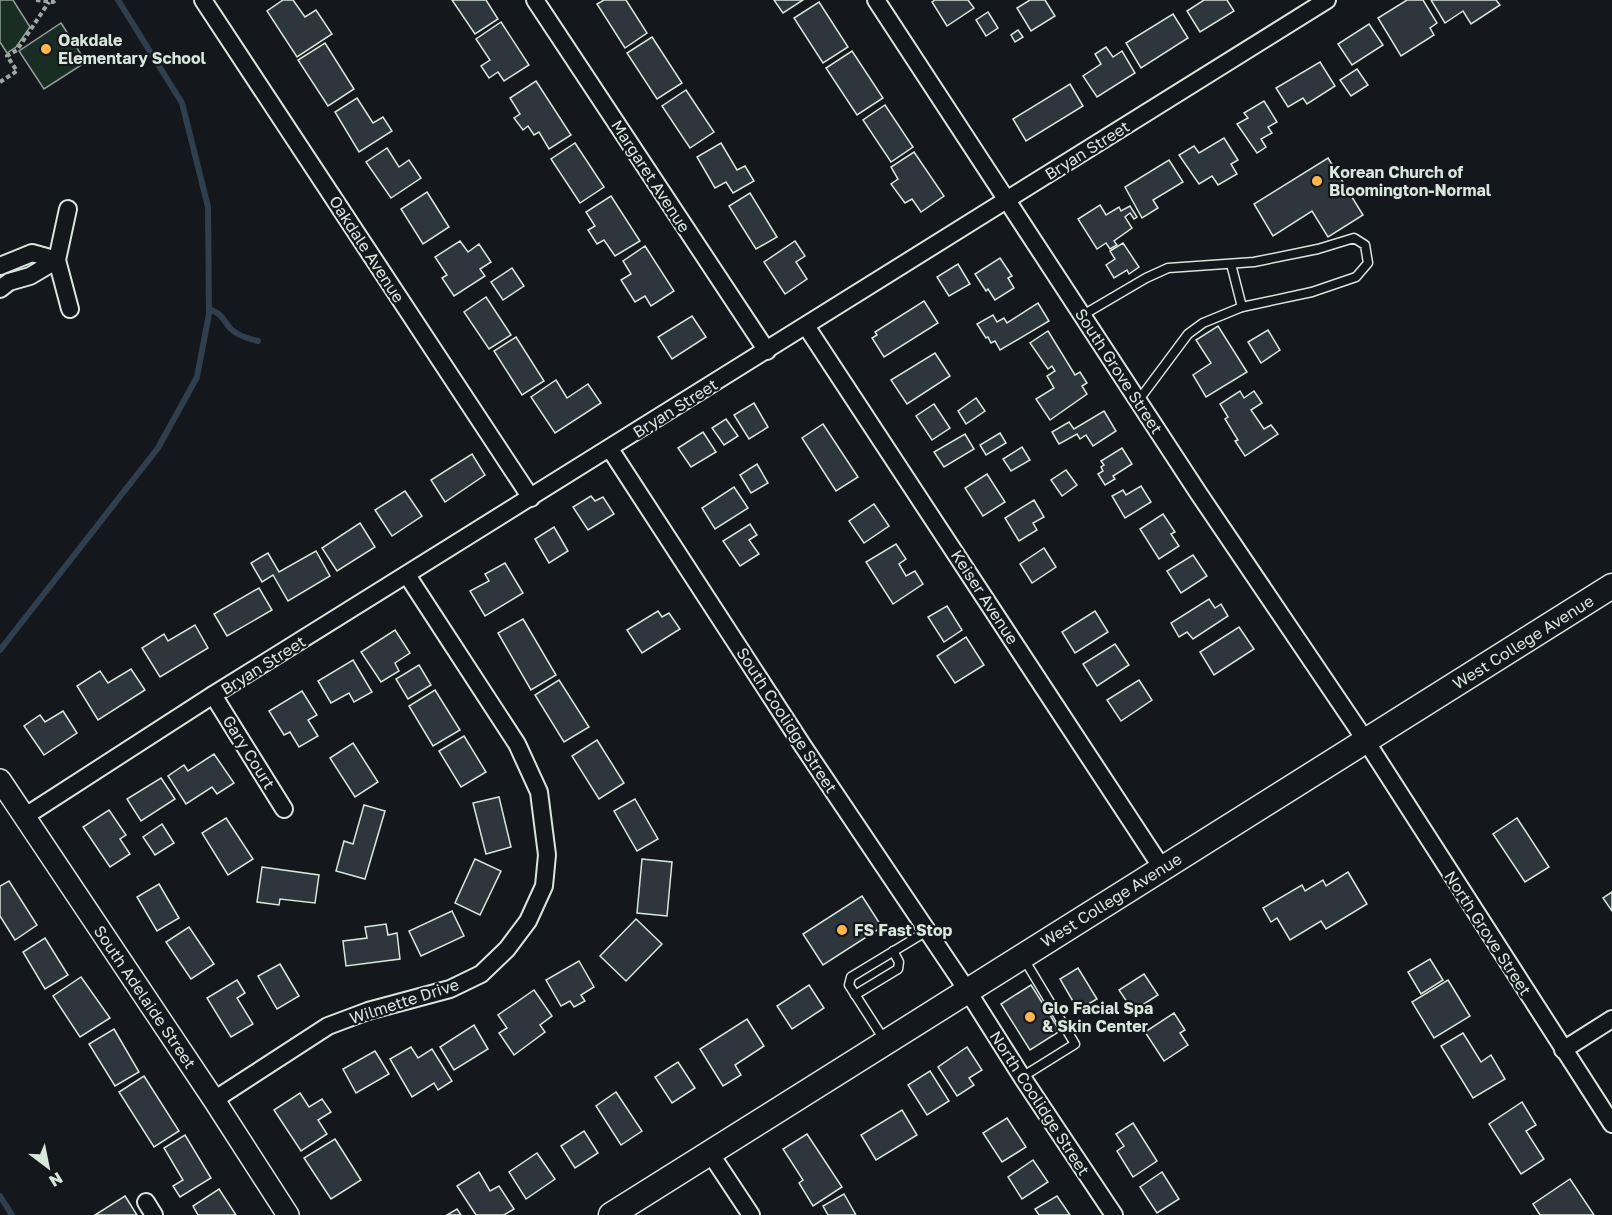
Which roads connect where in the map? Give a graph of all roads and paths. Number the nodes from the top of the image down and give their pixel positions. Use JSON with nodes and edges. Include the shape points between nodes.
{"nodes":[{"id":1,"x":36,"y":0,"type":"edge"},
{"id":2,"x":56,"y":0,"type":"edge"},
{"id":3,"x":203,"y":0,"type":"edge"},
{"id":4,"x":535,"y":0,"type":"edge"},
{"id":5,"x":876,"y":0,"type":"edge"},
{"id":6,"x":1327,"y":0,"type":"edge"},
{"id":7,"x":49,"y":2,"type":"junction"},
{"id":8,"x":0,"y":82,"type":"edge"},
{"id":9,"x":1007,"y":200,"type":"junction"},
{"id":10,"x":68,"y":209,"type":"dead end"},
{"id":11,"x":57,"y":260,"type":"junction"},
{"id":12,"x":1231,"y":264,"type":"junction"},
{"id":13,"x":0,"y":266,"type":"edge"},
{"id":14,"x":0,"y":288,"type":"edge"},
{"id":15,"x":1242,"y":307,"type":"junction"},
{"id":16,"x":70,"y":309,"type":"dead end"},
{"id":17,"x":1083,"y":315,"type":"junction"},
{"id":18,"x":806,"y":326,"type":"junction"},
{"id":19,"x":767,"y":351,"type":"junction"},
{"id":20,"x":1138,"y":401,"type":"junction"},
{"id":21,"x":610,"y":449,"type":"junction"},
{"id":22,"x":531,"y":498,"type":"junction"},
{"id":23,"x":407,"y":575,"type":"junction"},
{"id":24,"x":1612,"y":586,"type":"edge"},
{"id":25,"x":213,"y":695,"type":"junction"},
{"id":26,"x":1366,"y":741,"type":"junction"},
{"id":27,"x":0,"y":780,"type":"edge"},
{"id":28,"x":284,"y":809,"type":"dead end"},
{"id":29,"x":24,"y":817,"type":"junction"},
{"id":30,"x":1162,"y":868,"type":"junction"},
{"id":31,"x":927,"y":931,"type":"junction"},
{"id":32,"x":893,"y":951,"type":"junction"},
{"id":33,"x":1022,"y":956,"type":"junction"},
{"id":34,"x":967,"y":990,"type":"junction"},
{"id":35,"x":855,"y":995,"type":"junction"},
{"id":36,"x":1612,"y":1019,"type":"edge"},
{"id":37,"x":885,"y":1042,"type":"junction"},
{"id":38,"x":1563,"y":1050,"type":"junction"},
{"id":39,"x":1022,"y":1077,"type":"junction"},
{"id":40,"x":214,"y":1100,"type":"junction"},
{"id":41,"x":1612,"y":1124,"type":"edge"},
{"id":42,"x":711,"y":1153,"type":"junction"},
{"id":43,"x":288,"y":1215,"type":"edge"},
{"id":44,"x":611,"y":1215,"type":"edge"},
{"id":45,"x":751,"y":1215,"type":"edge"},
{"id":46,"x":1114,"y":1215,"type":"edge"}],
"edges":[{"from":1,"to":7,"type":"path"},
{"from":2,"to":7,"type":"path"},
{"from":3,"to":22,"type":"street","name":"Oakdale Avenue"},
{"from":4,"to":19,"type":"street","name":"Margaret Avenue"},
{"from":5,"to":9,"type":"street","name":"South Grove Street"},
{"from":6,"to":9,"type":"street","name":"Bryan Street"},
{"from":7,"to":8,"type":"path","via":[[17,50],[8,56],[17,71]]},
{"from":9,"to":17,"type":"street","name":"South Grove Street"},
{"from":9,"to":18,"type":"street","name":"Bryan Street"},
{"from":10,"to":11,"type":"street"},
{"from":11,"to":13,"type":"street","via":[[32,252]]},
{"from":11,"to":14,"type":"street"},
{"from":11,"to":16,"type":"street"},
{"from":12,"to":15,"type":"lane"},
{"from":12,"to":15,"type":"lane","via":[[1354,238],[1365,245],[1368,263],[1356,277],[1312,292]]},
{"from":12,"to":17,"type":"lane","via":[[1168,268]]},
{"from":15,"to":20,"type":"lane","via":[[1203,323],[1188,334]]},
{"from":17,"to":20,"type":"street","name":"South Grove Street"},
{"from":18,"to":19,"type":"street","name":"Bryan Street"},
{"from":18,"to":30,"type":"street","name":"Keiser Avenue"},
{"from":19,"to":21,"type":"street","name":"Bryan Street"},
{"from":20,"to":26,"type":"street","name":"South Grove Street"},
{"from":21,"to":22,"type":"street","name":"Bryan Street"},
{"from":21,"to":31,"type":"street","name":"South Coolidge Street"},
{"from":22,"to":23,"type":"street","name":"Bryan Street"},
{"from":23,"to":25,"type":"street","name":"Bryan Street"},
{"from":23,"to":40,"type":"street","name":"Wilmette Drive","via":[[529,768],[539,792],[544,821],[544,886],[528,921],[481,974],[450,989],[328,1026]]},
{"from":24,"to":26,"type":"main road","name":"West College Avenue"},
{"from":25,"to":28,"type":"street","name":"Gary Court"},
{"from":25,"to":29,"type":"street","name":"Bryan Street"},
{"from":26,"to":30,"type":"main road","name":"West College Avenue"},
{"from":26,"to":38,"type":"street","name":"North Grove Street"},
{"from":27,"to":29,"type":"street","name":"South Adelaide Street"},
{"from":29,"to":40,"type":"street","name":"South Adelaide Street"},
{"from":30,"to":33,"type":"main road","name":"West College Avenue"},
{"from":31,"to":32,"type":"lane"},
{"from":31,"to":34,"type":"street","name":"South Coolidge Street"},
{"from":32,"to":35,"type":"lane","via":[[851,977],[849,985]]},
{"from":32,"to":35,"type":"lane","via":[[898,969]]},
{"from":33,"to":34,"type":"main road","name":"West College Avenue"},
{"from":33,"to":39,"type":"lane","via":[[1075,1044]]},
{"from":34,"to":37,"type":"main road","name":"West College Avenue"},
{"from":34,"to":39,"type":"street","name":"North Coolidge Street"},
{"from":35,"to":37,"type":"lane"},
{"from":36,"to":38,"type":"street"},
{"from":37,"to":42,"type":"main road","name":"West College Avenue"},
{"from":38,"to":41,"type":"street","name":"North Grove Street"},
{"from":39,"to":46,"type":"street","name":"North Coolidge Street"},
{"from":40,"to":43,"type":"street","name":"South Adelaide Street"},
{"from":42,"to":44,"type":"main road","name":"West College Avenue"},
{"from":42,"to":45,"type":"street"}]}
